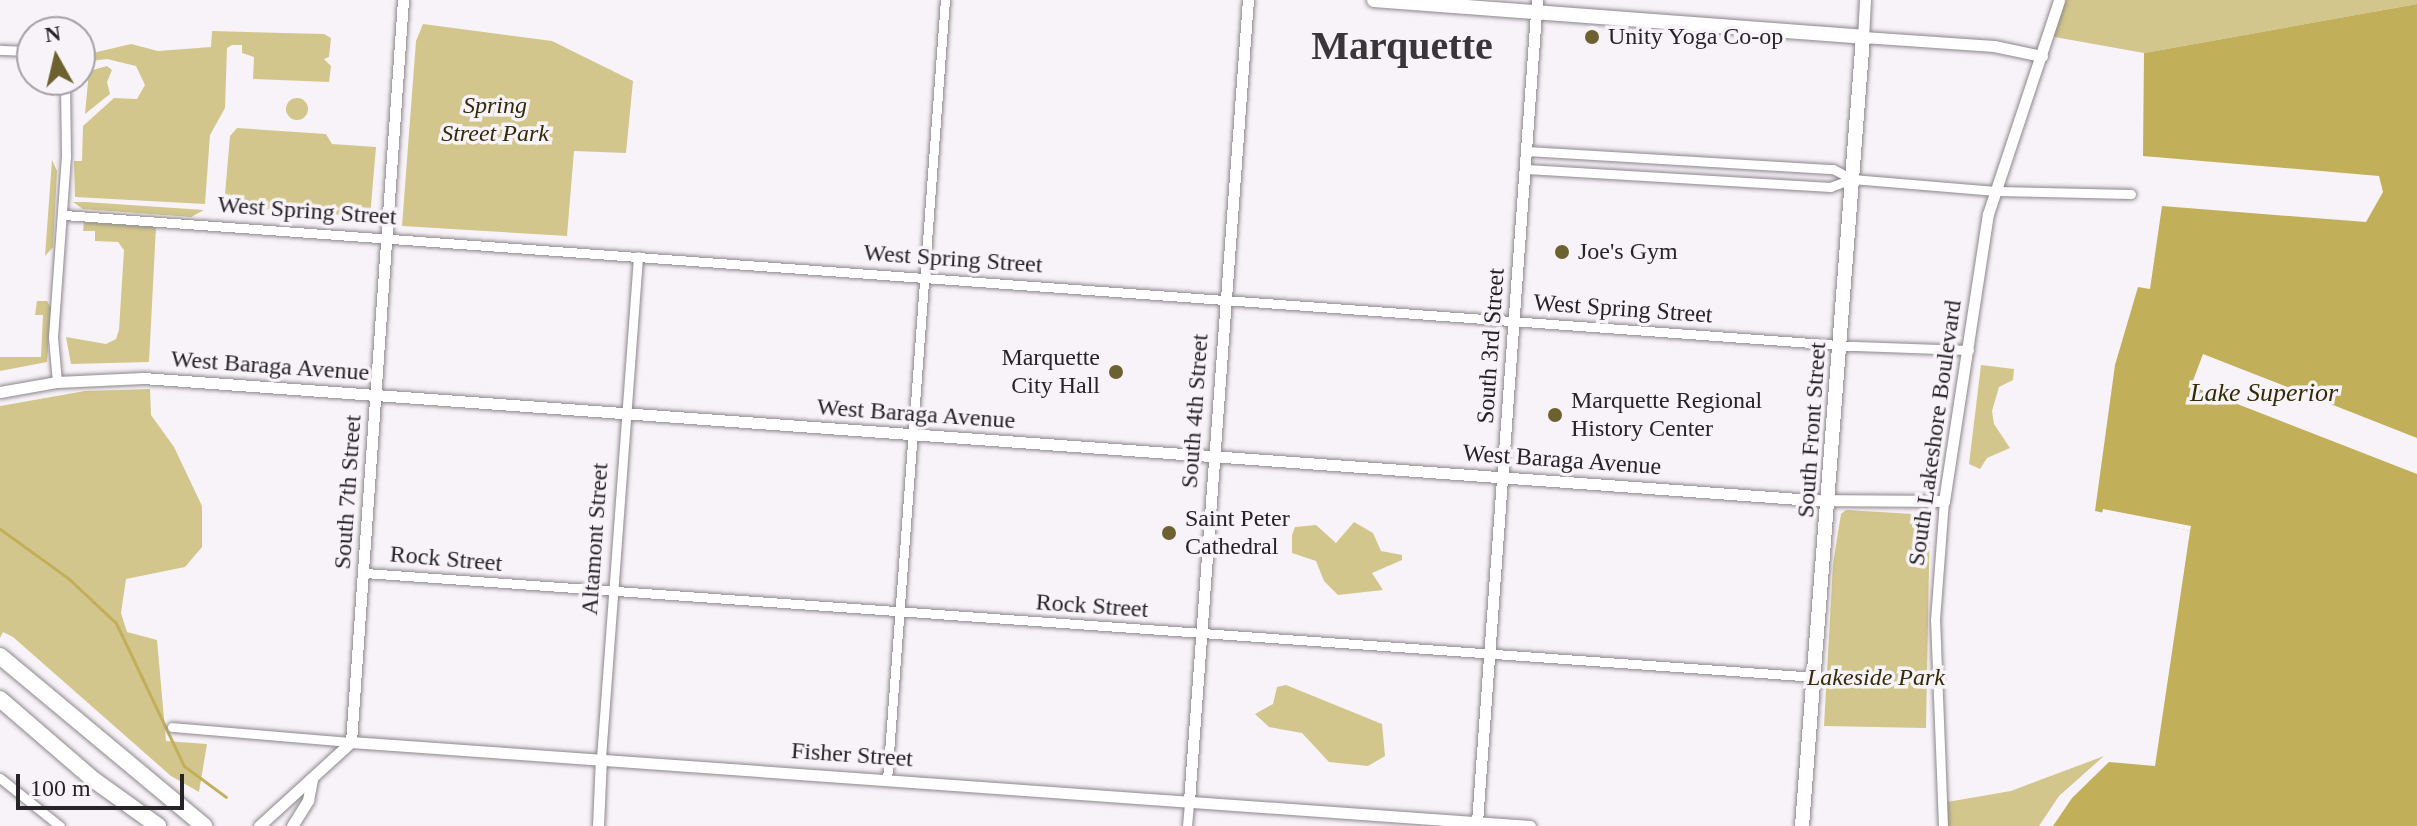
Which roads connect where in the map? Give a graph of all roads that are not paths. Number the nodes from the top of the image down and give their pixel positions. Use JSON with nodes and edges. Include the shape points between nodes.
{"nodes":[{"id":1,"x":403,"y":0,"type":"edge"},
{"id":2,"x":945,"y":0,"type":"edge"},
{"id":3,"x":1248,"y":0,"type":"edge"},
{"id":4,"x":1374,"y":0,"type":"edge"},
{"id":5,"x":1865,"y":0,"type":"edge"},
{"id":6,"x":2059,"y":0,"type":"edge"},
{"id":7,"x":1537,"y":6,"type":"edge"},
{"id":8,"x":1863,"y":37,"type":"junction"},
{"id":9,"x":2042,"y":56,"type":"junction"},
{"id":10,"x":67,"y":96,"type":"edge"},
{"id":11,"x":1527,"y":151,"type":"junction"},
{"id":12,"x":1526,"y":169,"type":"junction"},
{"id":13,"x":1852,"y":179,"type":"junction"},
{"id":14,"x":1995,"y":191,"type":"junction"},
{"id":15,"x":2131,"y":194,"type":"dead end"},
{"id":16,"x":64,"y":215,"type":"junction"},
{"id":17,"x":388,"y":236,"type":"junction"},
{"id":18,"x":638,"y":256,"type":"junction"},
{"id":19,"x":926,"y":277,"type":"junction"},
{"id":20,"x":1226,"y":300,"type":"junction"},
{"id":21,"x":1516,"y":320,"type":"junction"},
{"id":22,"x":1839,"y":345,"type":"junction"},
{"id":23,"x":1969,"y":350,"type":"junction"},
{"id":24,"x":57,"y":382,"type":"junction"},
{"id":25,"x":0,"y":392,"type":"edge"},
{"id":26,"x":377,"y":396,"type":"junction"},
{"id":27,"x":625,"y":415,"type":"junction"},
{"id":28,"x":913,"y":436,"type":"junction"},
{"id":29,"x":1214,"y":458,"type":"junction"},
{"id":30,"x":1503,"y":478,"type":"junction"},
{"id":31,"x":1830,"y":498,"type":"junction"},
{"id":32,"x":1944,"y":501,"type":"junction"},
{"id":33,"x":365,"y":573,"type":"junction"},
{"id":34,"x":614,"y":592,"type":"junction"},
{"id":35,"x":900,"y":613,"type":"junction"},
{"id":36,"x":1201,"y":634,"type":"junction"},
{"id":37,"x":1491,"y":654,"type":"junction"},
{"id":38,"x":0,"y":656,"type":"edge"},
{"id":39,"x":1816,"y":677,"type":"junction"},
{"id":40,"x":0,"y":699,"type":"edge"},
{"id":41,"x":172,"y":727,"type":"dead end"},
{"id":42,"x":351,"y":742,"type":"junction"},
{"id":43,"x":601,"y":758,"type":"junction"},
{"id":44,"x":0,"y":778,"type":"edge"},
{"id":45,"x":312,"y":779,"type":"junction"},
{"id":46,"x":887,"y":780,"type":"junction"},
{"id":47,"x":1189,"y":801,"type":"junction"},
{"id":48,"x":1477,"y":824,"type":"edge"},
{"id":49,"x":60,"y":826,"type":"edge"},
{"id":50,"x":158,"y":826,"type":"edge"},
{"id":51,"x":204,"y":826,"type":"edge"},
{"id":52,"x":259,"y":826,"type":"edge"},
{"id":53,"x":292,"y":826,"type":"edge"},
{"id":54,"x":598,"y":826,"type":"edge"},
{"id":55,"x":1187,"y":826,"type":"edge"},
{"id":56,"x":1530,"y":826,"type":"edge"},
{"id":57,"x":1802,"y":826,"type":"edge"},
{"id":58,"x":1943,"y":826,"type":"edge"}],
"edges":[{"from":1,"to":17,"type":"street","name":"South 7th Street"},
{"from":2,"to":19,"type":"street"},
{"from":3,"to":20,"type":"street","name":"South 4th Street"},
{"from":4,"to":7,"type":"main road"},
{"from":5,"to":8,"type":"street"},
{"from":6,"to":9,"type":"street","name":"South Lakeshore Boulevard"},
{"from":7,"to":8,"type":"main road"},
{"from":7,"to":11,"type":"street","name":"South 3rd Street"},
{"from":8,"to":9,"type":"street","via":[[1994,46]]},
{"from":8,"to":13,"type":"main road","name":"South Front Street"},
{"from":9,"to":14,"type":"street","name":"South Lakeshore Boulevard"},
{"from":10,"to":16,"type":"street"},
{"from":11,"to":12,"type":"street","name":"South 3rd Street"},
{"from":11,"to":13,"type":"street","via":[[1833,169]]},
{"from":12,"to":13,"type":"street","via":[[1830,187]]},
{"from":12,"to":21,"type":"street","name":"South 3rd Street"},
{"from":13,"to":14,"type":"street"},
{"from":13,"to":22,"type":"main road","name":"South Front Street"},
{"from":14,"to":15,"type":"street"},
{"from":14,"to":23,"type":"street","name":"South Lakeshore Boulevard"},
{"from":16,"to":17,"type":"street","name":"West Spring Street"},
{"from":16,"to":24,"type":"street","via":[[53,337]]},
{"from":17,"to":18,"type":"street","name":"West Spring Street"},
{"from":17,"to":26,"type":"street","name":"South 7th Street"},
{"from":18,"to":19,"type":"street","name":"West Spring Street"},
{"from":18,"to":27,"type":"street","name":"Altamont Street"},
{"from":19,"to":20,"type":"street","name":"West Spring Street"},
{"from":19,"to":28,"type":"street"},
{"from":20,"to":21,"type":"street","name":"West Spring Street"},
{"from":20,"to":29,"type":"street","name":"South 4th Street"},
{"from":21,"to":22,"type":"street","name":"West Spring Street"},
{"from":21,"to":30,"type":"street","name":"South 3rd Street"},
{"from":22,"to":23,"type":"street","name":"West Spring Street"},
{"from":22,"to":31,"type":"main road","name":"South Front Street"},
{"from":23,"to":32,"type":"street","name":"South Lakeshore Boulevard"},
{"from":24,"to":25,"type":"street","name":"West Baraga Avenue"},
{"from":24,"to":26,"type":"street","name":"West Baraga Avenue","via":[[143,378]]},
{"from":26,"to":27,"type":"street","name":"West Baraga Avenue"},
{"from":26,"to":33,"type":"street","name":"South 7th Street"},
{"from":27,"to":28,"type":"street","name":"West Baraga Avenue"},
{"from":27,"to":34,"type":"street","name":"Altamont Street"},
{"from":28,"to":29,"type":"street","name":"West Baraga Avenue"},
{"from":28,"to":35,"type":"street"},
{"from":29,"to":30,"type":"street","name":"West Baraga Avenue"},
{"from":29,"to":36,"type":"street","name":"South 4th Street"},
{"from":30,"to":31,"type":"street","name":"West Baraga Avenue"},
{"from":30,"to":37,"type":"street","name":"South 3rd Street"},
{"from":31,"to":32,"type":"street","name":"West Baraga Avenue"},
{"from":31,"to":39,"type":"main road","name":"South Front Street"},
{"from":32,"to":58,"type":"street","name":"South Lakeshore Boulevard","via":[[1935,620]]},
{"from":33,"to":34,"type":"street","name":"Rock Street"},
{"from":33,"to":42,"type":"street","name":"South 7th Street"},
{"from":34,"to":35,"type":"street","name":"Rock Street"},
{"from":34,"to":43,"type":"street","name":"Altamont Street"},
{"from":35,"to":36,"type":"street","name":"Rock Street"},
{"from":35,"to":46,"type":"street"},
{"from":36,"to":37,"type":"street","name":"Rock Street"},
{"from":36,"to":47,"type":"street","name":"South 4th Street"},
{"from":37,"to":39,"type":"street","name":"Rock Street"},
{"from":37,"to":48,"type":"street","name":"South 3rd Street"},
{"from":38,"to":51,"type":"highway"},
{"from":39,"to":57,"type":"main road","name":"South Front Street"},
{"from":40,"to":50,"type":"highway","via":[[94,780]]},
{"from":41,"to":42,"type":"street","name":"Fisher Street"},
{"from":42,"to":43,"type":"street","name":"Fisher Street"},
{"from":42,"to":45,"type":"street"},
{"from":43,"to":46,"type":"street","name":"Fisher Street"},
{"from":43,"to":54,"type":"street","name":"Altamont Street"},
{"from":44,"to":49,"type":"street"},
{"from":45,"to":52,"type":"street"},
{"from":45,"to":53,"type":"street","via":[[308,800]]},
{"from":46,"to":47,"type":"street","name":"Fisher Street"},
{"from":47,"to":48,"type":"street","name":"Fisher Street"},
{"from":47,"to":55,"type":"street","name":"South 4th Street"},
{"from":48,"to":56,"type":"street","name":"Fisher Street"}]}
